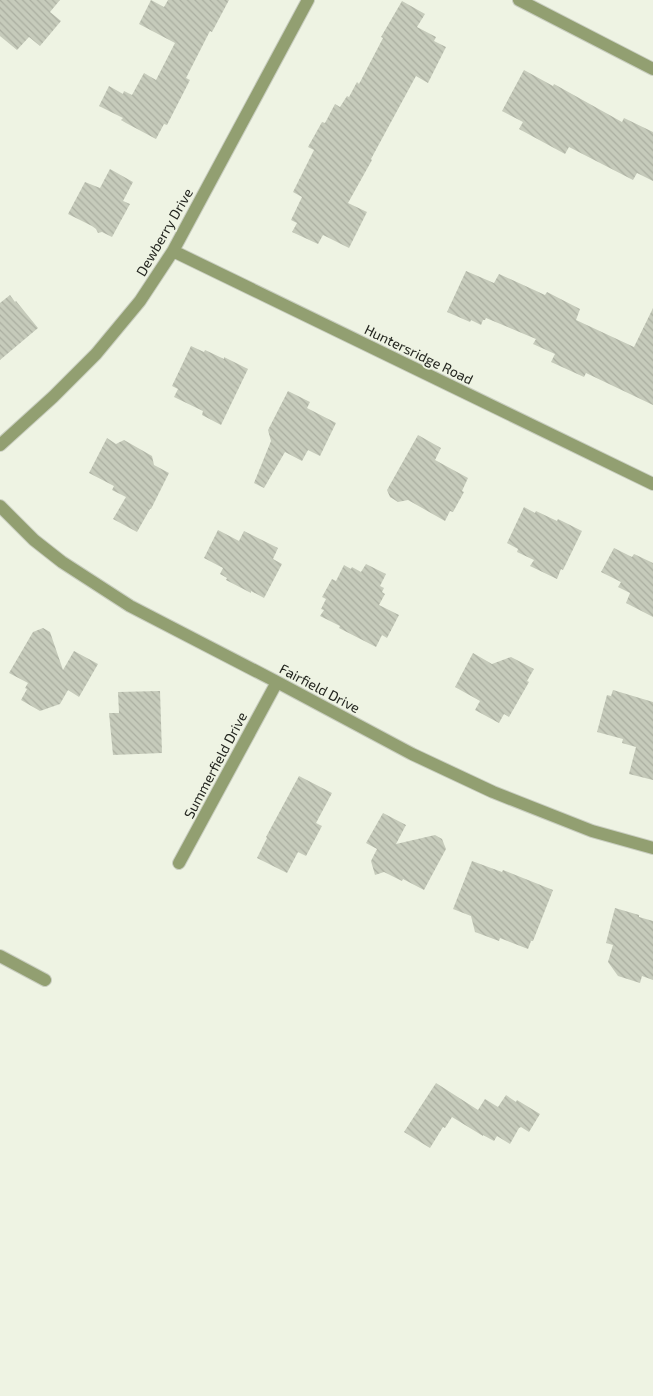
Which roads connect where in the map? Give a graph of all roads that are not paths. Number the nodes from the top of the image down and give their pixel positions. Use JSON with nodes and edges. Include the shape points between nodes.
{"nodes":[{"id":1,"x":308,"y":0,"type":"edge"},
{"id":2,"x":519,"y":0,"type":"edge"},
{"id":3,"x":653,"y":69,"type":"edge"},
{"id":4,"x":173,"y":251,"type":"junction"},
{"id":5,"x":0,"y":445,"type":"edge"},
{"id":6,"x":653,"y":484,"type":"edge"},
{"id":7,"x":0,"y":506,"type":"edge"},
{"id":8,"x":277,"y":682,"type":"junction"},
{"id":9,"x":653,"y":848,"type":"edge"},
{"id":10,"x":180,"y":863,"type":"dead end"},
{"id":11,"x":0,"y":956,"type":"edge"},
{"id":12,"x":45,"y":980,"type":"dead end"}],
"edges":[{"from":1,"to":4,"type":"street","name":"Dewberry Drive"},
{"from":2,"to":3,"type":"street"},
{"from":4,"to":5,"type":"street","name":"Dewberry Drive","via":[[140,301],[96,354]]},
{"from":4,"to":6,"type":"street","name":"Huntersridge Road"},
{"from":7,"to":8,"type":"street","name":"Fairfield Drive","via":[[34,540],[93,583],[130,606]]},
{"from":8,"to":9,"type":"street","name":"Fairfield Drive","via":[[412,754],[493,792],[592,831]]},
{"from":8,"to":10,"type":"street","name":"Summerfield Drive"},
{"from":11,"to":12,"type":"street"}]}
